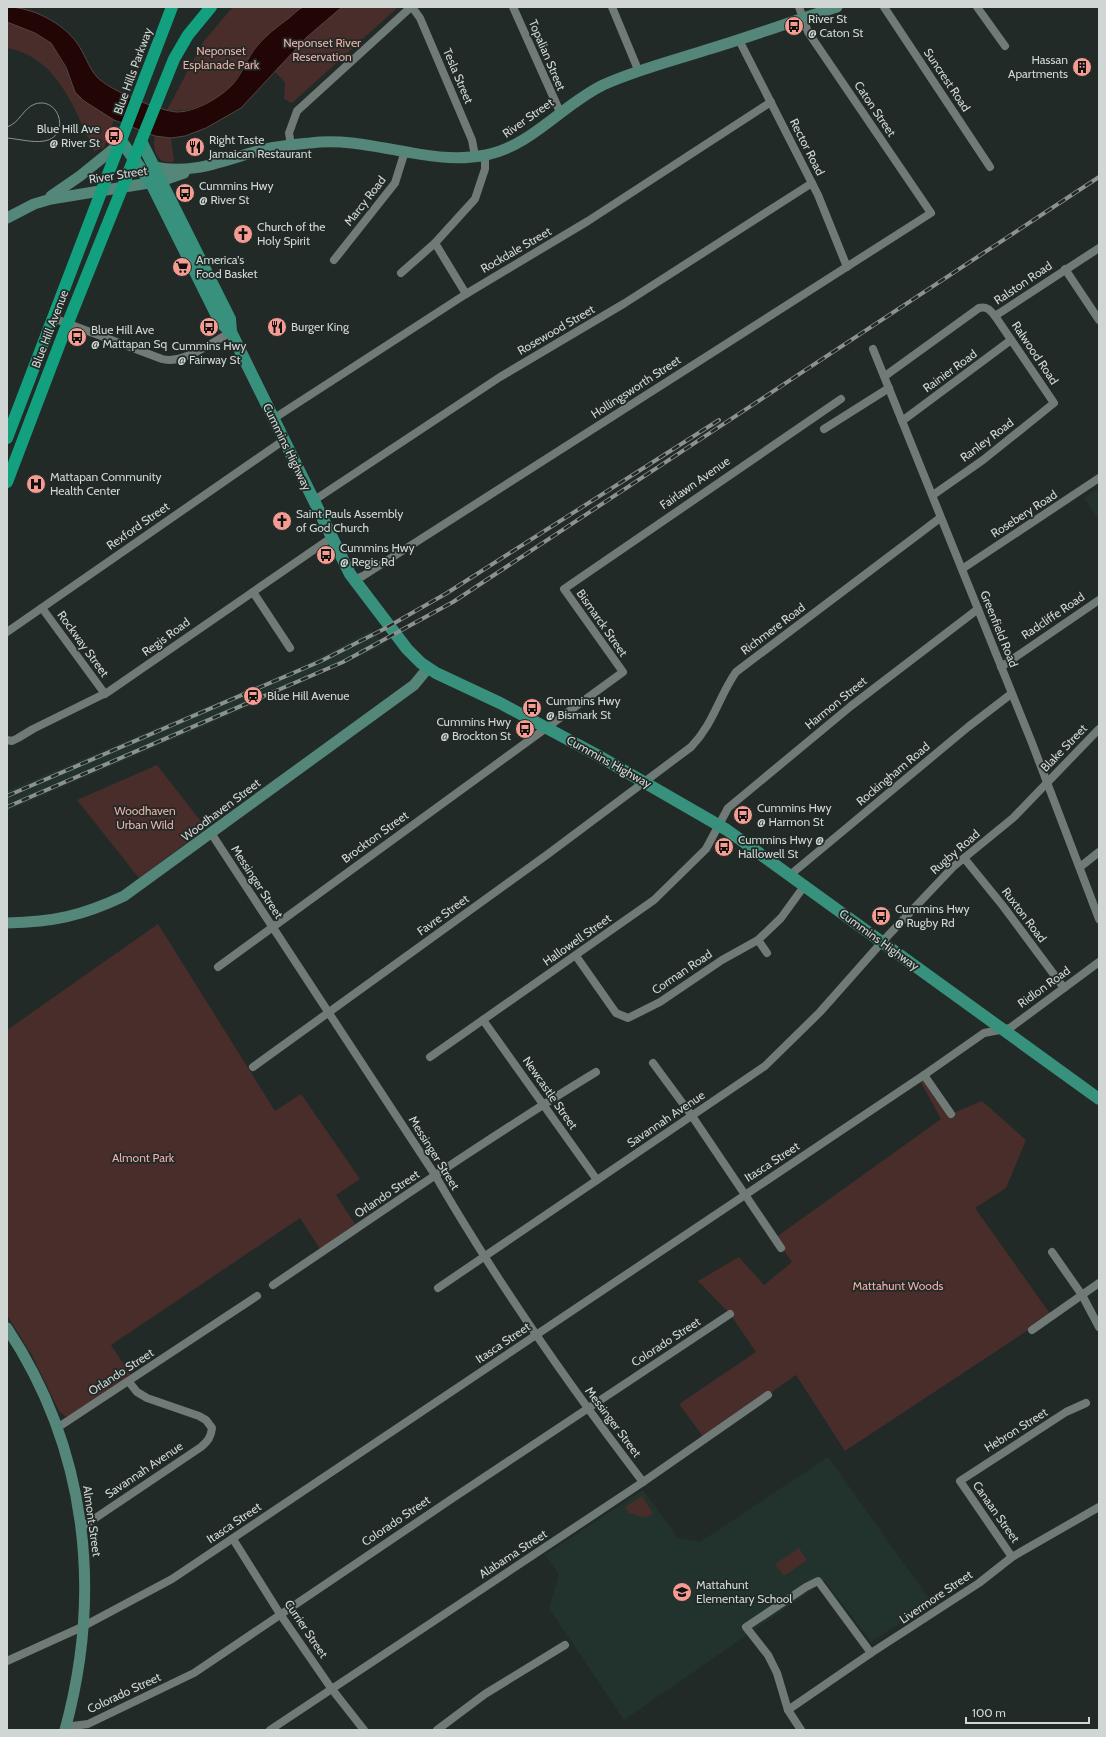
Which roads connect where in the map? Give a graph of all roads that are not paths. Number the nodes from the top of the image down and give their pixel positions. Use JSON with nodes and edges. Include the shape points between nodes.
{"nodes":[{"id":1,"x":172,"y":7,"type":"edge"},
{"id":2,"x":211,"y":7,"type":"edge"},
{"id":3,"x":412,"y":7,"type":"edge"},
{"id":4,"x":513,"y":7,"type":"edge"},
{"id":5,"x":612,"y":7,"type":"edge"},
{"id":6,"x":799,"y":7,"type":"edge"},
{"id":7,"x":837,"y":7,"type":"edge"},
{"id":8,"x":884,"y":7,"type":"edge"},
{"id":9,"x":977,"y":7,"type":"edge"},
{"id":10,"x":802,"y":18,"type":"junction"},
{"id":11,"x":739,"y":40,"type":"junction"},
{"id":12,"x":1005,"y":46,"type":"dead end"},
{"id":13,"x":639,"y":72,"type":"junction"},
{"id":14,"x":771,"y":102,"type":"junction"},
{"id":15,"x":560,"y":112,"type":"junction"},
{"id":16,"x":123,"y":138,"type":"junction"},
{"id":17,"x":141,"y":141,"type":"junction"},
{"id":18,"x":292,"y":145,"type":"junction"},
{"id":19,"x":405,"y":151,"type":"junction"},
{"id":20,"x":480,"y":156,"type":"junction"},
{"id":21,"x":134,"y":159,"type":"junction"},
{"id":22,"x":154,"y":167,"type":"junction"},
{"id":23,"x":990,"y":167,"type":"dead end"},
{"id":24,"x":196,"y":168,"type":"junction"},
{"id":25,"x":156,"y":182,"type":"junction"},
{"id":26,"x":812,"y":183,"type":"junction"},
{"id":27,"x":122,"y":188,"type":"junction"},
{"id":28,"x":103,"y":190,"type":"junction"},
{"id":29,"x":42,"y":202,"type":"junction"},
{"id":30,"x":931,"y":212,"type":"joint"},
{"id":31,"x":7,"y":218,"type":"edge"},
{"id":32,"x":435,"y":243,"type":"junction"},
{"id":33,"x":1099,"y":248,"type":"edge"},
{"id":34,"x":334,"y":260,"type":"dead end"},
{"id":35,"x":847,"y":267,"type":"junction"},
{"id":36,"x":1065,"y":269,"type":"junction"},
{"id":37,"x":402,"y":273,"type":"dead end"},
{"id":38,"x":466,"y":294,"type":"junction"},
{"id":39,"x":995,"y":316,"type":"junction"},
{"id":40,"x":53,"y":318,"type":"junction"},
{"id":41,"x":1099,"y":320,"type":"edge"},
{"id":42,"x":68,"y":323,"type":"junction"},
{"id":43,"x":231,"y":332,"type":"junction"},
{"id":44,"x":1011,"y":340,"type":"junction"},
{"id":45,"x":873,"y":349,"type":"dead end"},
{"id":46,"x":885,"y":376,"type":"junction"},
{"id":47,"x":889,"y":388,"type":"junction"},
{"id":48,"x":841,"y":398,"type":"dead end"},
{"id":49,"x":21,"y":402,"type":"junction"},
{"id":50,"x":1054,"y":403,"type":"joint"},
{"id":51,"x":273,"y":418,"type":"junction"},
{"id":52,"x":902,"y":421,"type":"junction"},
{"id":53,"x":7,"y":426,"type":"edge"},
{"id":54,"x":824,"y":429,"type":"dead end"},
{"id":55,"x":7,"y":438,"type":"edge"},
{"id":56,"x":284,"y":440,"type":"junction"},
{"id":57,"x":11,"y":458,"type":"edge"},
{"id":58,"x":1099,"y":478,"type":"edge"},
{"id":59,"x":7,"y":482,"type":"edge"},
{"id":60,"x":933,"y":495,"type":"junction"},
{"id":61,"x":313,"y":501,"type":"junction"},
{"id":62,"x":940,"y":518,"type":"junction"},
{"id":63,"x":331,"y":538,"type":"junction"},
{"id":64,"x":962,"y":569,"type":"junction"},
{"id":65,"x":354,"y":580,"type":"junction"},
{"id":66,"x":564,"y":589,"type":"joint"},
{"id":67,"x":253,"y":592,"type":"junction"},
{"id":68,"x":1099,"y":600,"type":"edge"},
{"id":69,"x":42,"y":608,"type":"junction"},
{"id":70,"x":978,"y":609,"type":"junction"},
{"id":71,"x":7,"y":632,"type":"edge"},
{"id":72,"x":290,"y":648,"type":"dead end"},
{"id":73,"x":1001,"y":667,"type":"junction"},
{"id":74,"x":428,"y":668,"type":"junction"},
{"id":75,"x":104,"y":694,"type":"junction"},
{"id":76,"x":1011,"y":694,"type":"junction"},
{"id":77,"x":547,"y":728,"type":"junction"},
{"id":78,"x":1099,"y":729,"type":"edge"},
{"id":79,"x":9,"y":740,"type":"edge"},
{"id":80,"x":7,"y":748,"type":"edge"},
{"id":81,"x":646,"y":782,"type":"junction"},
{"id":82,"x":1046,"y":784,"type":"junction"},
{"id":83,"x":719,"y":825,"type":"junction"},
{"id":84,"x":211,"y":833,"type":"junction"},
{"id":85,"x":1099,"y":852,"type":"edge"},
{"id":86,"x":964,"y":858,"type":"junction"},
{"id":87,"x":1080,"y":867,"type":"junction"},
{"id":88,"x":790,"y":875,"type":"junction"},
{"id":89,"x":805,"y":885,"type":"junction"},
{"id":90,"x":1099,"y":919,"type":"edge"},
{"id":91,"x":7,"y":923,"type":"edge"},
{"id":92,"x":272,"y":927,"type":"junction"},
{"id":93,"x":758,"y":940,"type":"junction"},
{"id":94,"x":882,"y":942,"type":"junction"},
{"id":95,"x":767,"y":953,"type":"dead end"},
{"id":96,"x":576,"y":956,"type":"junction"},
{"id":97,"x":1099,"y":962,"type":"edge"},
{"id":98,"x":218,"y":966,"type":"dead end"},
{"id":99,"x":1064,"y":988,"type":"junction"},
{"id":100,"x":328,"y":1012,"type":"junction"},
{"id":101,"x":483,"y":1020,"type":"junction"},
{"id":102,"x":1002,"y":1029,"type":"junction"},
{"id":103,"x":430,"y":1057,"type":"dead end"},
{"id":104,"x":653,"y":1064,"type":"dead end"},
{"id":105,"x":253,"y":1067,"type":"dead end"},
{"id":106,"x":596,"y":1072,"type":"dead end"},
{"id":107,"x":924,"y":1076,"type":"junction"},
{"id":108,"x":1099,"y":1099,"type":"edge"},
{"id":109,"x":544,"y":1104,"type":"junction"},
{"id":110,"x":951,"y":1114,"type":"dead end"},
{"id":111,"x":692,"y":1116,"type":"junction"},
{"id":112,"x":436,"y":1175,"type":"junction"},
{"id":113,"x":597,"y":1180,"type":"junction"},
{"id":114,"x":746,"y":1193,"type":"junction"},
{"id":115,"x":781,"y":1248,"type":"dead end"},
{"id":116,"x":1052,"y":1252,"type":"dead end"},
{"id":117,"x":485,"y":1256,"type":"junction"},
{"id":118,"x":1099,"y":1283,"type":"edge"},
{"id":119,"x":273,"y":1285,"type":"dead end"},
{"id":120,"x":438,"y":1288,"type":"dead end"},
{"id":121,"x":1082,"y":1295,"type":"junction"},
{"id":122,"x":257,"y":1296,"type":"dead end"},
{"id":123,"x":730,"y":1314,"type":"dead end"},
{"id":124,"x":7,"y":1328,"type":"edge"},
{"id":125,"x":1099,"y":1328,"type":"edge"},
{"id":126,"x":1032,"y":1330,"type":"dead end"},
{"id":127,"x":537,"y":1335,"type":"junction"},
{"id":128,"x":129,"y":1382,"type":"junction"},
{"id":129,"x":768,"y":1395,"type":"dead end"},
{"id":130,"x":1086,"y":1403,"type":"dead end"},
{"id":131,"x":587,"y":1409,"type":"junction"},
{"id":132,"x":57,"y":1428,"type":"junction"},
{"id":133,"x":960,"y":1481,"type":"joint"},
{"id":134,"x":643,"y":1482,"type":"junction"},
{"id":135,"x":1099,"y":1507,"type":"edge"},
{"id":136,"x":82,"y":1527,"type":"junction"},
{"id":137,"x":233,"y":1539,"type":"junction"},
{"id":138,"x":1012,"y":1557,"type":"junction"},
{"id":139,"x":280,"y":1614,"type":"junction"},
{"id":140,"x":82,"y":1627,"type":"junction"},
{"id":141,"x":565,"y":1645,"type":"dead end"},
{"id":142,"x":871,"y":1653,"type":"junction"},
{"id":143,"x":7,"y":1661,"type":"edge"},
{"id":144,"x":331,"y":1688,"type":"junction"},
{"id":145,"x":788,"y":1710,"type":"junction"},
{"id":146,"x":65,"y":1728,"type":"edge"},
{"id":147,"x":270,"y":1730,"type":"edge"},
{"id":148,"x":364,"y":1730,"type":"edge"},
{"id":149,"x":437,"y":1730,"type":"edge"},
{"id":150,"x":801,"y":1730,"type":"edge"}],
"edges":[{"from":1,"to":16,"type":"highway","name":"Blue Hills Parkway"},
{"from":2,"to":17,"type":"highway","via":[[178,50]]},
{"from":3,"to":18,"type":"street","via":[[297,111],[289,133]]},
{"from":3,"to":20,"type":"street","name":"Tesla Street","via":[[420,18]]},
{"from":4,"to":15,"type":"street","name":"Topalian Street"},
{"from":5,"to":13,"type":"street"},
{"from":6,"to":10,"type":"street","name":"Caton Street"},
{"from":7,"to":10,"type":"main road","name":"River Street"},
{"from":8,"to":23,"type":"street","name":"Suncrest Road"},
{"from":9,"to":12,"type":"street"},
{"from":10,"to":11,"type":"main road","name":"River Street"},
{"from":10,"to":30,"type":"street","name":"Caton Street","via":[[808,32]]},
{"from":11,"to":13,"type":"main road","name":"River Street"},
{"from":11,"to":14,"type":"street","name":"Rector Road"},
{"from":13,"to":15,"type":"main road","name":"River Street","via":[[595,89]]},
{"from":14,"to":26,"type":"street","name":"Rector Road"},
{"from":14,"to":38,"type":"street","name":"Rockdale Street","via":[[588,221]]},
{"from":15,"to":20,"type":"main road","name":"River Street","via":[[522,141],[506,149]]},
{"from":16,"to":21,"type":"main road","name":"Cummins Highway"},
{"from":16,"to":28,"type":"highway","name":"Blue Hills Parkway"},
{"from":16,"to":29,"type":"main road","name":"River Street","via":[[70,184]]},
{"from":17,"to":21,"type":"highway"},
{"from":17,"to":22,"type":"main road","name":"Cummins Highway"},
{"from":18,"to":19,"type":"main road","name":"River Street","via":[[330,142]]},
{"from":18,"to":24,"type":"main road","name":"River Street"},
{"from":19,"to":20,"type":"main road","name":"River Street","via":[[445,156]]},
{"from":19,"to":34,"type":"street","name":"Marcy Road","via":[[396,182]]},
{"from":20,"to":32,"type":"street","name":"Tesla Street","via":[[485,169],[475,199]]},
{"from":21,"to":25,"type":"main road","name":"Cummins Highway"},
{"from":21,"to":27,"type":"highway"},
{"from":22,"to":24,"type":"main road","name":"River Street","via":[[170,170]]},
{"from":22,"to":25,"type":"main road","name":"Cummins Highway"},
{"from":24,"to":25,"type":"main road","name":"River Street"},
{"from":25,"to":27,"type":"main road","name":"River Street"},
{"from":25,"to":43,"type":"main road","name":"Cummins Highway","via":[[220,322]]},
{"from":26,"to":35,"type":"street","name":"Rector Road"},
{"from":26,"to":61,"type":"street","name":"Rosewood Street","via":[[625,303],[500,377]]},
{"from":27,"to":28,"type":"main road","name":"River Street"},
{"from":27,"to":42,"type":"highway","name":"Blue Hill Avenue"},
{"from":28,"to":29,"type":"main road","name":"River Street"},
{"from":28,"to":40,"type":"highway","name":"Blue Hill Avenue"},
{"from":29,"to":31,"type":"main road","name":"River Street"},
{"from":30,"to":35,"type":"street","name":"Hollingsworth Street"},
{"from":32,"to":37,"type":"street","name":"Tesla Street"},
{"from":32,"to":38,"type":"street"},
{"from":33,"to":36,"type":"street","name":"Ralston Road"},
{"from":35,"to":65,"type":"street","name":"Hollingsworth Street"},
{"from":36,"to":39,"type":"street","name":"Ralston Road"},
{"from":36,"to":41,"type":"street"},
{"from":38,"to":51,"type":"street","name":"Rockdale Street"},
{"from":39,"to":44,"type":"street","name":"Ralwood Road"},
{"from":39,"to":46,"type":"street","name":"Ralston Road","via":[[988,308],[979,308]]},
{"from":40,"to":42,"type":"street"},
{"from":40,"to":49,"type":"highway","name":"Blue Hill Avenue"},
{"from":42,"to":43,"type":"street","via":[[172,361],[183,358]]},
{"from":42,"to":57,"type":"highway","name":"Blue Hill Avenue"},
{"from":43,"to":51,"type":"main road","name":"Cummins Highway"},
{"from":44,"to":50,"type":"street","name":"Ralwood Road"},
{"from":44,"to":52,"type":"street","name":"Rainier Road"},
{"from":45,"to":46,"type":"street","name":"Greenfield Road"},
{"from":46,"to":47,"type":"street","name":"Greenfield Road"},
{"from":47,"to":52,"type":"street","name":"Greenfield Road"},
{"from":47,"to":54,"type":"street"},
{"from":48,"to":66,"type":"street","name":"Fairlawn Avenue"},
{"from":49,"to":53,"type":"main road","name":"Blue Hill Avenue"},
{"from":49,"to":55,"type":"highway","name":"Blue Hill Avenue"},
{"from":50,"to":60,"type":"street","name":"Ranley Road","via":[[983,460]]},
{"from":51,"to":56,"type":"main road","name":"Cummins Highway"},
{"from":52,"to":60,"type":"street","name":"Greenfield Road"},
{"from":56,"to":61,"type":"main road","name":"Cummins Highway"},
{"from":56,"to":69,"type":"street","name":"Rexford Street"},
{"from":57,"to":59,"type":"highway","name":"Blue Hill Avenue"},
{"from":58,"to":64,"type":"street","name":"Rosebery Road"},
{"from":60,"to":62,"type":"street","name":"Greenfield Road"},
{"from":61,"to":63,"type":"main road","name":"Cummins Highway"},
{"from":62,"to":64,"type":"street","name":"Greenfield Road"},
{"from":62,"to":81,"type":"street","name":"Richmere Road","via":[[736,672],[728,682],[702,736]]},
{"from":63,"to":65,"type":"main road","name":"Cummins Highway"},
{"from":63,"to":67,"type":"street","name":"Regis Road"},
{"from":64,"to":70,"type":"street","name":"Greenfield Road"},
{"from":65,"to":74,"type":"main road","name":"Cummins Highway","via":[[404,645]]},
{"from":66,"to":77,"type":"street","name":"Bismarck Street","via":[[622,672]]},
{"from":67,"to":72,"type":"street"},
{"from":67,"to":75,"type":"street","name":"Regis Road"},
{"from":68,"to":73,"type":"street","name":"Radcliffe Road"},
{"from":69,"to":71,"type":"street","name":"Rexford Street"},
{"from":69,"to":75,"type":"street","name":"Rockway Street"},
{"from":70,"to":73,"type":"street","name":"Greenfield Road"},
{"from":70,"to":83,"type":"street","name":"Harmon Street","via":[[851,706],[759,782],[728,808]]},
{"from":73,"to":76,"type":"street","name":"Greenfield Road"},
{"from":74,"to":77,"type":"main road","name":"Cummins Highway"},
{"from":74,"to":84,"type":"main road","name":"Woodhaven Street","via":[[414,685]]},
{"from":75,"to":79,"type":"street","name":"Regis Road"},
{"from":76,"to":82,"type":"street","name":"Greenfield Road"},
{"from":76,"to":88,"type":"street","name":"Rockingham Road"},
{"from":77,"to":81,"type":"main road","name":"Cummins Highway"},
{"from":77,"to":92,"type":"street","name":"Brockton Street"},
{"from":78,"to":82,"type":"street","name":"Blake Street"},
{"from":79,"to":80,"type":"street"},
{"from":81,"to":83,"type":"main road","name":"Cummins Highway"},
{"from":81,"to":100,"type":"street","name":"Favre Street"},
{"from":82,"to":86,"type":"street","name":"Rugby Road","via":[[1012,818]]},
{"from":82,"to":87,"type":"street","name":"Greenfield Road"},
{"from":83,"to":88,"type":"main road","name":"Cummins Highway"},
{"from":83,"to":96,"type":"street","name":"Hallowell Street","via":[[706,849],[670,886]]},
{"from":84,"to":91,"type":"main road","name":"Woodhaven Street","via":[[130,892],[104,906],[58,920]]},
{"from":84,"to":92,"type":"street","name":"Messinger Street"},
{"from":85,"to":87,"type":"street"},
{"from":86,"to":94,"type":"street","name":"Rugby Road"},
{"from":86,"to":99,"type":"street","name":"Ruxton Road"},
{"from":87,"to":90,"type":"street","name":"Greenfield Road"},
{"from":88,"to":89,"type":"main road","name":"Cummins Highway"},
{"from":89,"to":93,"type":"street","name":"Corman Road","via":[[781,918]]},
{"from":89,"to":94,"type":"main road","name":"Cummins Highway"},
{"from":92,"to":98,"type":"street","name":"Brockton Street"},
{"from":92,"to":100,"type":"street","name":"Messinger Street"},
{"from":93,"to":95,"type":"street"},
{"from":93,"to":96,"type":"street","name":"Corman Road","via":[[722,960],[660,1002],[628,1018],[616,1012]]},
{"from":94,"to":102,"type":"main road","name":"Cummins Highway"},
{"from":94,"to":111,"type":"street","name":"Savannah Avenue","via":[[820,1012],[765,1066]]},
{"from":96,"to":101,"type":"street","name":"Hallowell Street"},
{"from":97,"to":99,"type":"street","name":"Ridlon Road"},
{"from":99,"to":102,"type":"street","name":"Ridlon Road","via":[[1010,1028]]},
{"from":100,"to":105,"type":"street","name":"Favre Street"},
{"from":100,"to":112,"type":"street","name":"Messinger Street"},
{"from":101,"to":103,"type":"street","name":"Hallowell Street"},
{"from":101,"to":109,"type":"street","name":"Newcastle Street"},
{"from":102,"to":107,"type":"street","name":"Itasca Street","via":[[984,1033]]},
{"from":102,"to":108,"type":"main road","name":"Cummins Highway"},
{"from":104,"to":111,"type":"street"},
{"from":106,"to":109,"type":"street","name":"Orlando Street"},
{"from":107,"to":110,"type":"street"},
{"from":107,"to":114,"type":"street","name":"Itasca Street"},
{"from":109,"to":112,"type":"street","name":"Orlando Street"},
{"from":109,"to":113,"type":"street","name":"Newcastle Street"},
{"from":111,"to":113,"type":"street","name":"Savannah Avenue"},
{"from":111,"to":114,"type":"street"},
{"from":112,"to":117,"type":"street","name":"Messinger Street"},
{"from":112,"to":119,"type":"street","name":"Orlando Street"},
{"from":113,"to":117,"type":"street","name":"Savannah Avenue"},
{"from":114,"to":115,"type":"street"},
{"from":114,"to":127,"type":"street","name":"Itasca Street"},
{"from":116,"to":121,"type":"street"},
{"from":117,"to":120,"type":"street","name":"Savannah Avenue"},
{"from":117,"to":127,"type":"street","name":"Messinger Street"},
{"from":118,"to":121,"type":"street"},
{"from":121,"to":125,"type":"street"},
{"from":121,"to":126,"type":"street"},
{"from":122,"to":128,"type":"street","name":"Orlando Street"},
{"from":123,"to":131,"type":"street","name":"Colorado Street"},
{"from":124,"to":132,"type":"main road","name":"Almont Street","via":[[42,1389]]},
{"from":127,"to":131,"type":"street","name":"Messinger Street"},
{"from":127,"to":137,"type":"street","name":"Itasca Street"},
{"from":128,"to":132,"type":"street","name":"Orlando Street"},
{"from":128,"to":136,"type":"street","name":"Savannah Avenue","via":[[137,1392],[147,1398],[199,1416],[212,1428],[208,1440],[201,1447]]},
{"from":129,"to":134,"type":"street","name":"Alabama Street"},
{"from":130,"to":133,"type":"street","name":"Hebron Street","via":[[1066,1412]]},
{"from":131,"to":134,"type":"street","name":"Messinger Street"},
{"from":131,"to":139,"type":"street","name":"Colorado Street"},
{"from":132,"to":136,"type":"main road","name":"Almont Street","via":[[71,1472]]},
{"from":133,"to":138,"type":"street","name":"Canaan Street"},
{"from":134,"to":144,"type":"street","name":"Alabama Street"},
{"from":135,"to":138,"type":"street","name":"Livermore Street"},
{"from":136,"to":140,"type":"main road","name":"Almont Street","via":[[85,1560]]},
{"from":137,"to":139,"type":"street","name":"Currier Street"},
{"from":137,"to":140,"type":"street","name":"Itasca Street","via":[[172,1580]]},
{"from":138,"to":142,"type":"street","name":"Livermore Street","via":[[979,1583]]},
{"from":139,"to":144,"type":"street","name":"Currier Street"},
{"from":139,"to":146,"type":"street","name":"Colorado Street","via":[[194,1673],[88,1724]]},
{"from":140,"to":143,"type":"street","name":"Itasca Street"},
{"from":140,"to":146,"type":"main road","name":"Almont Street","via":[[76,1676]]},
{"from":141,"to":149,"type":"street","via":[[485,1694]]},
{"from":142,"to":145,"type":"street","name":"Livermore Street"},
{"from":142,"to":145,"type":"street","via":[[818,1581],[746,1627],[768,1655],[777,1673]]},
{"from":144,"to":147,"type":"street","name":"Alabama Street"},
{"from":144,"to":148,"type":"street","name":"Currier Street"},
{"from":145,"to":150,"type":"street"}]}
